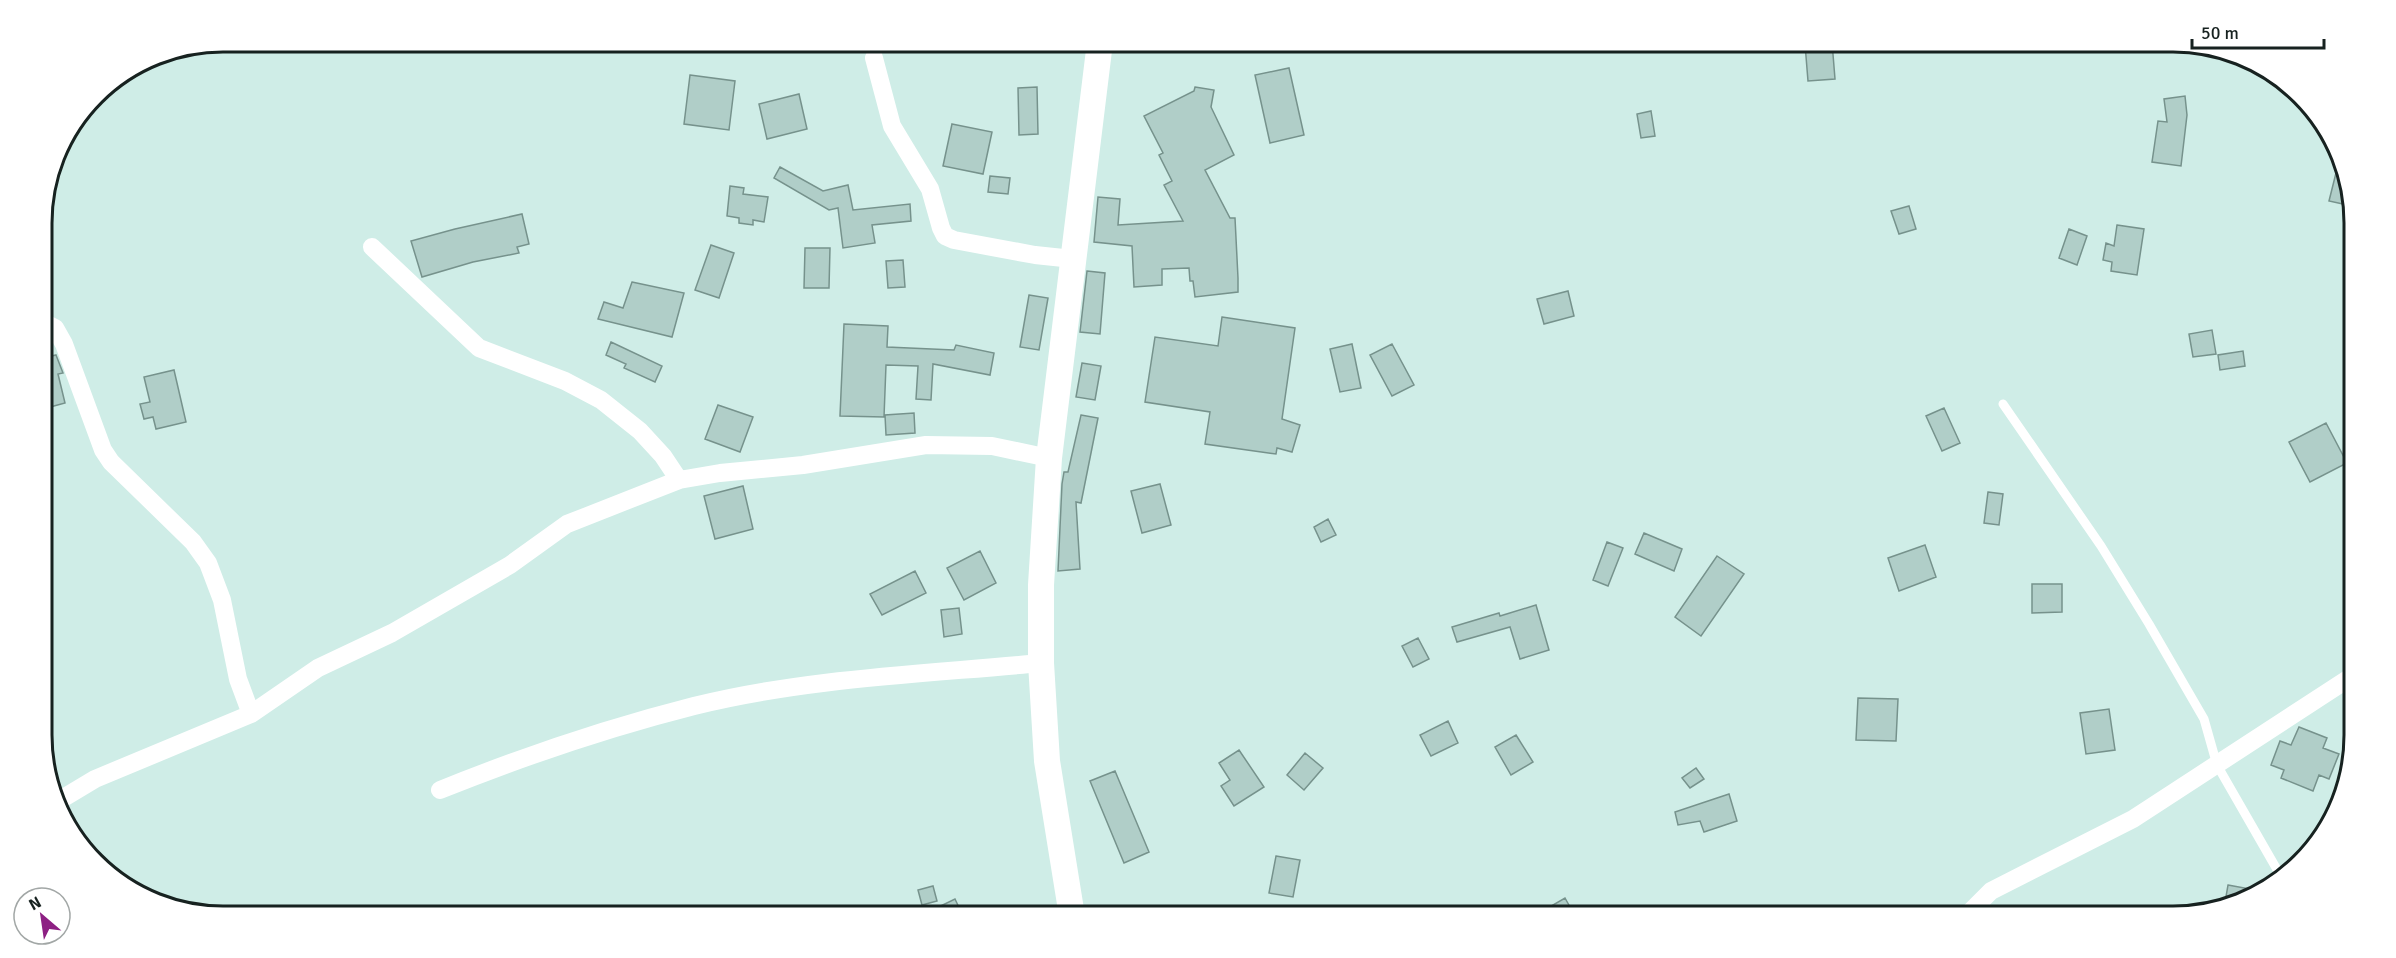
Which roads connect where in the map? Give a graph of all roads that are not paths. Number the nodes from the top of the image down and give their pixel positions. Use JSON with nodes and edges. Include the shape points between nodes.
{"nodes":[{"id":1,"x":1099,"y":53,"type":"edge"},
{"id":2,"x":874,"y":58,"type":"dead end"},
{"id":3,"x":372,"y":247,"type":"dead end"},
{"id":4,"x":1073,"y":259,"type":"junction"},
{"id":5,"x":53,"y":327,"type":"edge"},
{"id":6,"x":2003,"y":404,"type":"dead end"},
{"id":7,"x":1049,"y":458,"type":"junction"},
{"id":8,"x":679,"y":480,"type":"junction"},
{"id":9,"x":1041,"y":663,"type":"junction"},
{"id":10,"x":2344,"y":682,"type":"edge"},
{"id":11,"x":251,"y":714,"type":"junction"},
{"id":12,"x":2217,"y":765,"type":"junction"},
{"id":13,"x":440,"y":790,"type":"dead end"},
{"id":14,"x":65,"y":797,"type":"edge"},
{"id":15,"x":2277,"y":870,"type":"edge"},
{"id":16,"x":1977,"y":905,"type":"edge"},
{"id":17,"x":1070,"y":906,"type":"edge"}],
"edges":[{"from":1,"to":4,"type":"main road"},
{"from":2,"to":4,"type":"street","via":[[892,126],[930,189],[945,236]]},
{"from":3,"to":8,"type":"street","via":[[480,348],[565,381],[609,406],[640,430]]},
{"from":4,"to":7,"type":"main road"},
{"from":5,"to":11,"type":"street","via":[[64,344],[103,450],[193,542],[208,563],[222,600],[238,679]]},
{"from":6,"to":12,"type":"lane","via":[[2150,624],[2204,719]]},
{"from":7,"to":8,"type":"street","via":[[992,446],[926,445]]},
{"from":7,"to":9,"type":"main road","via":[[1041,585]]},
{"from":8,"to":11,"type":"street","via":[[567,524],[510,565],[392,633],[318,668]]},
{"from":9,"to":13,"type":"street","via":[[820,684],[695,706],[507,763]]},
{"from":9,"to":17,"type":"main road","via":[[1047,761]]},
{"from":10,"to":12,"type":"street"},
{"from":11,"to":14,"type":"street","via":[[95,779]]},
{"from":12,"to":15,"type":"lane"},
{"from":12,"to":16,"type":"street","via":[[2133,819],[1991,891]]}]}
